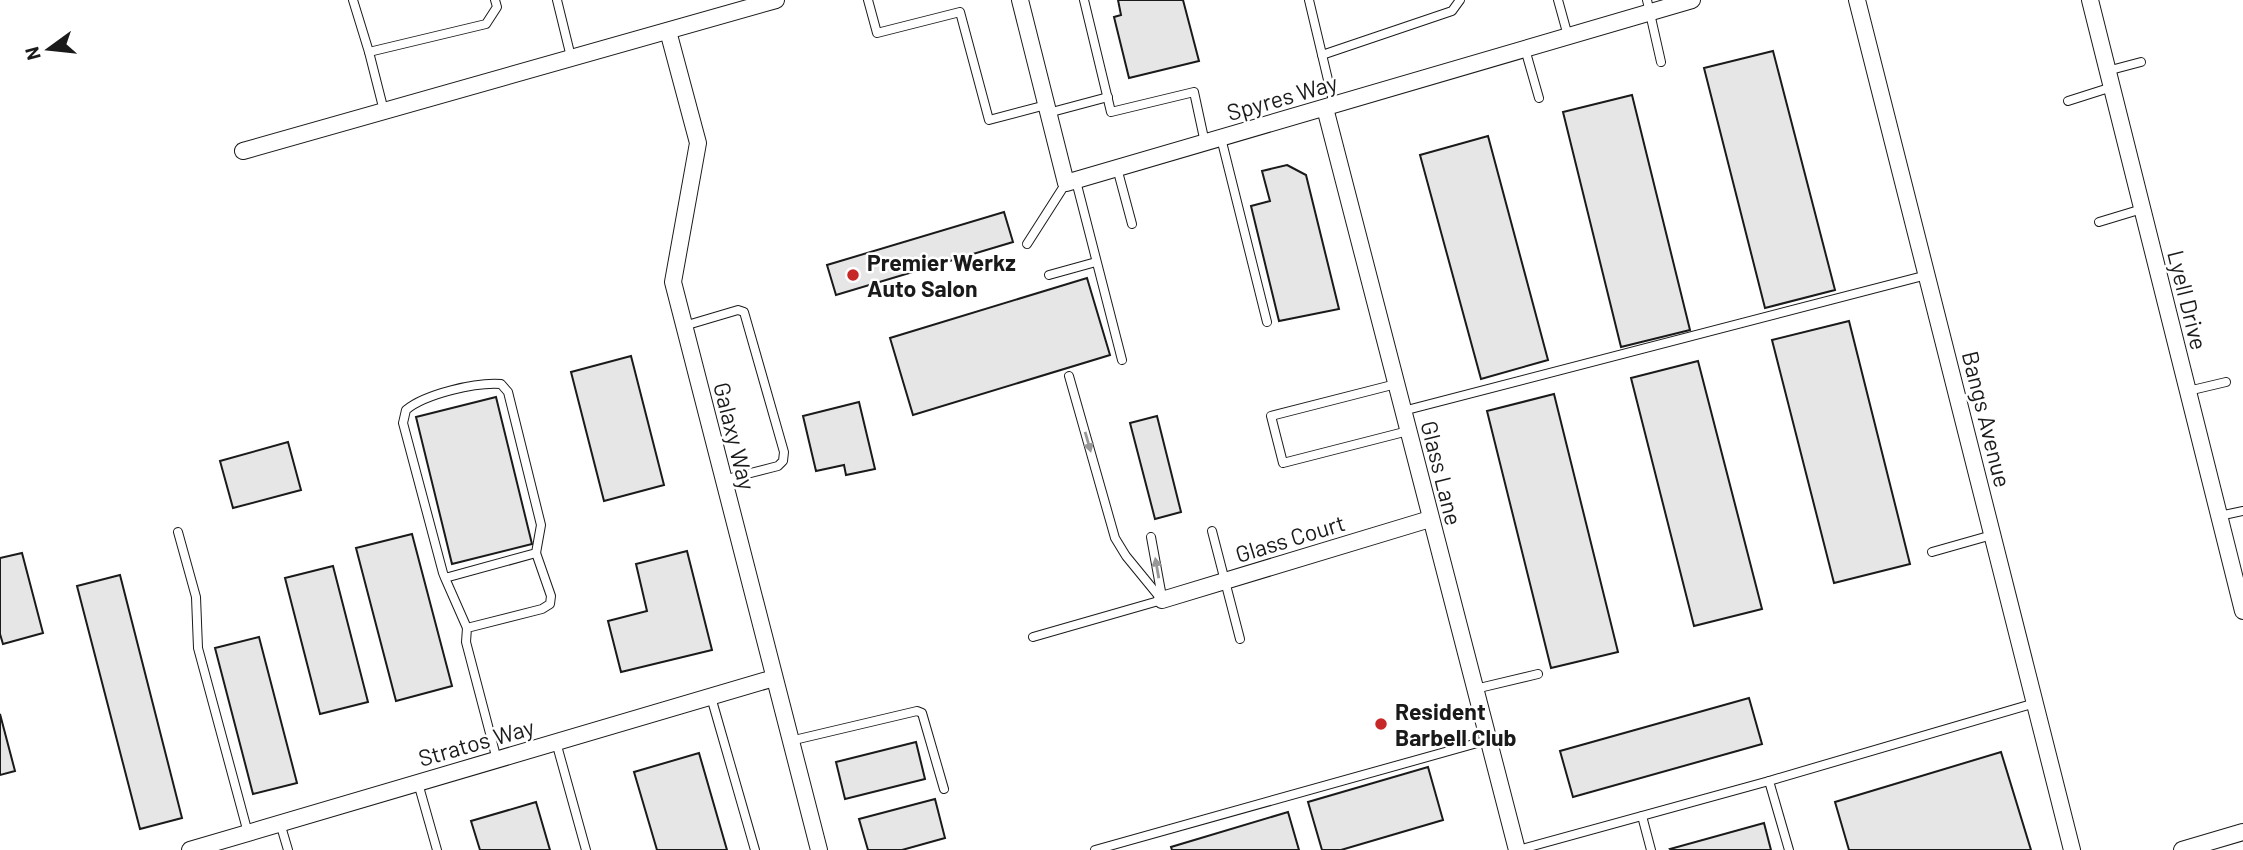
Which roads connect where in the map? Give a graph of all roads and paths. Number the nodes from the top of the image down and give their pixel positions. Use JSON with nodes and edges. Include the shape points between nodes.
{"nodes":[{"id":1,"x":354,"y":0,"type":"edge"},
{"id":2,"x":557,"y":0,"type":"edge"},
{"id":3,"x":776,"y":0,"type":"edge"},
{"id":4,"x":868,"y":0,"type":"edge"},
{"id":5,"x":1020,"y":0,"type":"edge"},
{"id":6,"x":1084,"y":0,"type":"edge"},
{"id":7,"x":1309,"y":0,"type":"edge"},
{"id":8,"x":1460,"y":0,"type":"edge"},
{"id":9,"x":1558,"y":0,"type":"edge"},
{"id":10,"x":1692,"y":0,"type":"edge"},
{"id":11,"x":1857,"y":0,"type":"edge"},
{"id":12,"x":2090,"y":0,"type":"edge"},
{"id":13,"x":496,"y":4,"type":"edge"},
{"id":14,"x":1648,"y":6,"type":"edge"},
{"id":15,"x":668,"y":31,"type":"junction"},
{"id":16,"x":1568,"y":36,"type":"junction"},
{"id":17,"x":1525,"y":49,"type":"junction"},
{"id":18,"x":369,"y":52,"type":"junction"},
{"id":19,"x":1322,"y":55,"type":"junction"},
{"id":20,"x":571,"y":57,"type":"junction"},
{"id":21,"x":1661,"y":62,"type":"dead end"},
{"id":22,"x":2141,"y":62,"type":"dead end"},
{"id":23,"x":2107,"y":71,"type":"junction"},
{"id":24,"x":2112,"y":87,"type":"junction"},
{"id":25,"x":1108,"y":97,"type":"junction"},
{"id":26,"x":1539,"y":98,"type":"dead end"},
{"id":27,"x":2068,"y":101,"type":"dead end"},
{"id":28,"x":1330,"y":106,"type":"junction"},
{"id":29,"x":1047,"y":109,"type":"junction"},
{"id":30,"x":384,"y":110,"type":"junction"},
{"id":31,"x":1213,"y":140,"type":"junction"},
{"id":32,"x":243,"y":151,"type":"dead end"},
{"id":33,"x":1117,"y":168,"type":"junction"},
{"id":34,"x":1071,"y":182,"type":"junction"},
{"id":35,"x":2142,"y":209,"type":"junction"},
{"id":36,"x":2099,"y":222,"type":"dead end"},
{"id":37,"x":1132,"y":223,"type":"dead end"},
{"id":38,"x":1027,"y":244,"type":"dead end"},
{"id":39,"x":1096,"y":262,"type":"junction"},
{"id":40,"x":1049,"y":275,"type":"dead end"},
{"id":41,"x":1927,"y":275,"type":"junction"},
{"id":42,"x":1267,"y":322,"type":"dead end"},
{"id":43,"x":684,"y":326,"type":"junction"},
{"id":44,"x":1122,"y":360,"type":"dead end"},
{"id":45,"x":1069,"y":376,"type":"dead end"},
{"id":46,"x":2226,"y":382,"type":"dead end"},
{"id":47,"x":1396,"y":384,"type":"junction"},
{"id":48,"x":2188,"y":391,"type":"junction"},
{"id":49,"x":1403,"y":411,"type":"junction"},
{"id":50,"x":1408,"y":431,"type":"junction"},
{"id":51,"x":723,"y":480,"type":"junction"},
{"id":52,"x":2243,"y":510,"type":"edge"},
{"id":53,"x":2219,"y":516,"type":"junction"},
{"id":54,"x":1430,"y":519,"type":"junction"},
{"id":55,"x":1212,"y":531,"type":"dead end"},
{"id":56,"x":178,"y":532,"type":"dead end"},
{"id":57,"x":1992,"y":535,"type":"junction"},
{"id":58,"x":1151,"y":537,"type":"dead end"},
{"id":59,"x":1932,"y":552,"type":"dead end"},
{"id":60,"x":536,"y":553,"type":"junction"},
{"id":61,"x":2237,"y":558,"type":"edge"},
{"id":62,"x":445,"y":578,"type":"junction"},
{"id":63,"x":1225,"y":581,"type":"junction"},
{"id":64,"x":1162,"y":600,"type":"junction"},
{"id":65,"x":2243,"y":611,"type":"edge"},
{"id":66,"x":467,"y":628,"type":"junction"},
{"id":67,"x":1033,"y":637,"type":"dead end"},
{"id":68,"x":1240,"y":639,"type":"dead end"},
{"id":69,"x":1538,"y":674,"type":"dead end"},
{"id":70,"x":774,"y":678,"type":"junction"},
{"id":71,"x":1475,"y":689,"type":"junction"},
{"id":72,"x":711,"y":697,"type":"junction"},
{"id":73,"x":2035,"y":703,"type":"junction"},
{"id":74,"x":1488,"y":740,"type":"junction"},
{"id":75,"x":790,"y":741,"type":"junction"},
{"id":76,"x":556,"y":742,"type":"junction"},
{"id":77,"x":497,"y":760,"type":"junction"},
{"id":78,"x":1769,"y":781,"type":"junction"},
{"id":79,"x":418,"y":783,"type":"junction"},
{"id":80,"x":944,"y":789,"type":"dead end"},
{"id":81,"x":1642,"y":816,"type":"junction"},
{"id":82,"x":280,"y":823,"type":"junction"},
{"id":83,"x":2243,"y":832,"type":"edge"},
{"id":84,"x":248,"y":833,"type":"junction"},
{"id":85,"x":2228,"y":844,"type":"edge"},
{"id":86,"x":190,"y":850,"type":"edge"},
{"id":87,"x":288,"y":850,"type":"edge"},
{"id":88,"x":437,"y":850,"type":"edge"},
{"id":89,"x":586,"y":850,"type":"edge"},
{"id":90,"x":755,"y":850,"type":"edge"},
{"id":91,"x":818,"y":850,"type":"edge"},
{"id":92,"x":1096,"y":850,"type":"edge"},
{"id":93,"x":1517,"y":850,"type":"edge"},
{"id":94,"x":1651,"y":850,"type":"edge"},
{"id":95,"x":1789,"y":850,"type":"edge"},
{"id":96,"x":2072,"y":850,"type":"edge"},
{"id":97,"x":2182,"y":850,"type":"edge"}],
"edges":[{"from":1,"to":18,"type":"lane"},
{"from":2,"to":20,"type":"lane"},
{"from":3,"to":15,"type":"street"},
{"from":4,"to":29,"type":"lane","via":[[877,33],[960,12],[989,120]]},
{"from":5,"to":29,"type":"street"},
{"from":6,"to":25,"type":"lane"},
{"from":7,"to":19,"type":"lane"},
{"from":8,"to":19,"type":"lane","via":[[1451,11]]},
{"from":9,"to":16,"type":"lane"},
{"from":10,"to":14,"type":"street","name":"Spyres Way"},
{"from":11,"to":41,"type":"street","name":"Bangs Avenue"},
{"from":12,"to":23,"type":"street","name":"Lyell Drive"},
{"from":13,"to":18,"type":"lane","via":[[486,24]]},
{"from":14,"to":16,"type":"street","name":"Spyres Way"},
{"from":14,"to":21,"type":"lane"},
{"from":15,"to":20,"type":"street"},
{"from":15,"to":43,"type":"street","name":"Galaxy Way","via":[[698,143],[673,282]]},
{"from":16,"to":17,"type":"street","name":"Spyres Way"},
{"from":17,"to":26,"type":"lane"},
{"from":17,"to":28,"type":"street","name":"Spyres Way"},
{"from":18,"to":30,"type":"lane"},
{"from":19,"to":28,"type":"lane"},
{"from":20,"to":30,"type":"street"},
{"from":22,"to":23,"type":"lane"},
{"from":23,"to":24,"type":"street","name":"Lyell Drive"},
{"from":24,"to":27,"type":"lane"},
{"from":24,"to":35,"type":"street","name":"Lyell Drive"},
{"from":25,"to":29,"type":"lane"},
{"from":25,"to":31,"type":"lane","via":[[1111,112],[1194,92]]},
{"from":28,"to":31,"type":"street","name":"Spyres Way"},
{"from":28,"to":47,"type":"street","name":"Glass Lane"},
{"from":29,"to":34,"type":"street"},
{"from":30,"to":32,"type":"street"},
{"from":31,"to":33,"type":"street","name":"Spyres Way"},
{"from":31,"to":42,"type":"lane"},
{"from":33,"to":34,"type":"street","name":"Spyres Way"},
{"from":33,"to":37,"type":"lane"},
{"from":34,"to":38,"type":"lane"},
{"from":34,"to":39,"type":"lane"},
{"from":35,"to":36,"type":"lane"},
{"from":35,"to":48,"type":"street","name":"Lyell Drive"},
{"from":39,"to":40,"type":"lane"},
{"from":39,"to":44,"type":"lane"},
{"from":41,"to":49,"type":"lane"},
{"from":41,"to":57,"type":"street","name":"Bangs Avenue"},
{"from":43,"to":51,"type":"street","name":"Galaxy Way"},
{"from":43,"to":51,"type":"lane","via":[[744,312],[784,452],[778,466]]},
{"from":45,"to":64,"type":"lane","one_way":true,"via":[[1115,538]]},
{"from":46,"to":48,"type":"lane"},
{"from":47,"to":49,"type":"street","name":"Glass Lane"},
{"from":47,"to":50,"type":"lane","via":[[1271,416],[1283,463]]},
{"from":48,"to":53,"type":"street","name":"Lyell Drive"},
{"from":49,"to":50,"type":"street","name":"Glass Lane"},
{"from":50,"to":54,"type":"street","name":"Glass Lane"},
{"from":51,"to":70,"type":"street","name":"Galaxy Way"},
{"from":52,"to":53,"type":"lane"},
{"from":53,"to":61,"type":"street","name":"Lyell Drive"},
{"from":54,"to":63,"type":"street","name":"Glass Court"},
{"from":54,"to":71,"type":"street","name":"Glass Lane"},
{"from":55,"to":63,"type":"lane"},
{"from":56,"to":84,"type":"lane","via":[[195,597],[198,648]]},
{"from":57,"to":59,"type":"lane"},
{"from":57,"to":73,"type":"street","name":"Bangs Avenue"},
{"from":64,"to":58,"type":"lane","one_way":true},
{"from":60,"to":62,"type":"lane"},
{"from":60,"to":62,"type":"lane","via":[[541,525],[508,392],[501,384],[487,383],[417,401],[406,410],[403,423]]},
{"from":60,"to":66,"type":"lane","via":[[550,604]]},
{"from":61,"to":65,"type":"street","name":"Lyell Drive"},
{"from":62,"to":66,"type":"lane"},
{"from":63,"to":64,"type":"street","name":"Glass Court"},
{"from":63,"to":68,"type":"lane"},
{"from":64,"to":67,"type":"lane"},
{"from":66,"to":77,"type":"lane","via":[[466,642]]},
{"from":69,"to":71,"type":"lane"},
{"from":70,"to":72,"type":"street","name":"Stratos Way"},
{"from":70,"to":75,"type":"street","name":"Galaxy Way"},
{"from":71,"to":74,"type":"street","name":"Glass Lane"},
{"from":72,"to":76,"type":"street","name":"Stratos Way"},
{"from":72,"to":90,"type":"lane"},
{"from":73,"to":78,"type":"lane"},
{"from":73,"to":96,"type":"street","name":"Bangs Avenue"},
{"from":74,"to":92,"type":"lane"},
{"from":74,"to":93,"type":"street","name":"Glass Lane"},
{"from":75,"to":80,"type":"lane","via":[[916,711],[922,713]]},
{"from":75,"to":91,"type":"street","name":"Galaxy Way"},
{"from":76,"to":77,"type":"street","name":"Stratos Way"},
{"from":76,"to":89,"type":"lane"},
{"from":77,"to":79,"type":"street","name":"Stratos Way"},
{"from":78,"to":81,"type":"lane"},
{"from":78,"to":95,"type":"lane"},
{"from":79,"to":82,"type":"street","name":"Stratos Way"},
{"from":79,"to":88,"type":"lane"},
{"from":81,"to":93,"type":"lane"},
{"from":81,"to":94,"type":"lane"},
{"from":82,"to":84,"type":"street","name":"Stratos Way"},
{"from":82,"to":87,"type":"lane"},
{"from":83,"to":85,"type":"street"},
{"from":84,"to":86,"type":"street","name":"Stratos Way"},
{"from":85,"to":97,"type":"street"}]}
